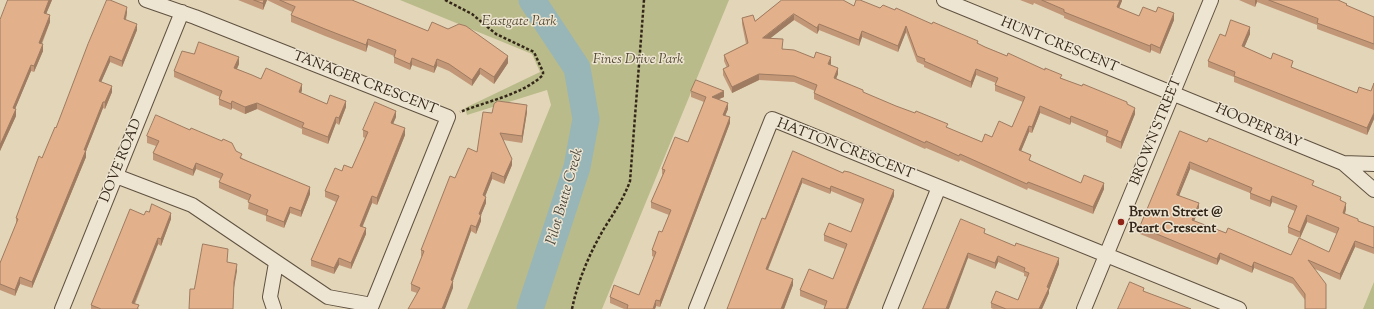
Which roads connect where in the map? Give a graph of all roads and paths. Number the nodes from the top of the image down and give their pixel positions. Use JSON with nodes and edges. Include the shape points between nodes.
{"nodes":[{"id":1,"x":146,"y":0,"type":"edge"},
{"id":2,"x":445,"y":0,"type":"edge"},
{"id":3,"x":644,"y":0,"type":"edge"},
{"id":4,"x":944,"y":0,"type":"edge"},
{"id":5,"x":1211,"y":0,"type":"edge"},
{"id":6,"x":182,"y":12,"type":"junction"},
{"id":7,"x":1173,"y":92,"type":"junction"},
{"id":8,"x":448,"y":116,"type":"junction"},
{"id":9,"x":1343,"y":163,"type":"junction"},
{"id":10,"x":1374,"y":164,"type":"edge"},
{"id":11,"x":116,"y":176,"type":"junction"},
{"id":12,"x":939,"y":187,"type":"junction"},
{"id":13,"x":1374,"y":190,"type":"edge"},
{"id":14,"x":1106,"y":254,"type":"junction"},
{"id":15,"x":276,"y":263,"type":"junction"},
{"id":16,"x":372,"y":305,"type":"junction"},
{"id":17,"x":62,"y":309,"type":"edge"},
{"id":18,"x":274,"y":309,"type":"edge"},
{"id":19,"x":351,"y":309,"type":"edge"},
{"id":20,"x":572,"y":309,"type":"edge"},
{"id":21,"x":696,"y":309,"type":"edge"},
{"id":22,"x":890,"y":309,"type":"edge"},
{"id":23,"x":1084,"y":309,"type":"edge"},
{"id":24,"x":1238,"y":309,"type":"edge"}],
"edges":[{"from":1,"to":6,"type":"street","name":"TANAGER CRESCENT"},
{"from":2,"to":8,"type":"path","via":[[472,14],[496,34],[534,52],[543,72],[543,75],[526,87]]},
{"from":3,"to":20,"type":"path","via":[[630,181],[625,196],[585,266]]},
{"from":4,"to":7,"type":"street","name":"HUNT CRESCENT"},
{"from":5,"to":7,"type":"street","name":"BROWN STREET"},
{"from":6,"to":8,"type":"street","name":"TANAGER CRESCENT"},
{"from":6,"to":11,"type":"street","name":"DOVE ROAD"},
{"from":7,"to":9,"type":"street","name":"HOOPER BAY"},
{"from":7,"to":14,"type":"street","name":"BROWN STREET"},
{"from":8,"to":16,"type":"street","name":"TANAGER CRESCENT"},
{"from":9,"to":10,"type":"street","name":"HOOPER BAY"},
{"from":9,"to":13,"type":"street","name":"HOOPER BAY"},
{"from":11,"to":15,"type":"street","via":[[192,205]]},
{"from":11,"to":17,"type":"street","name":"DOVE ROAD"},
{"from":12,"to":14,"type":"street","name":"HATTON CRESCENT"},
{"from":12,"to":21,"type":"street","name":"HATTON CRESCENT","via":[[772,119]]},
{"from":12,"to":22,"type":"street"},
{"from":14,"to":23,"type":"street","name":"BROWN STREET"},
{"from":14,"to":24,"type":"street","name":"HATTON CRESCENT"},
{"from":15,"to":16,"type":"street","via":[[328,298]]},
{"from":15,"to":18,"type":"street","via":[[270,298]]},
{"from":16,"to":19,"type":"street"}]}
